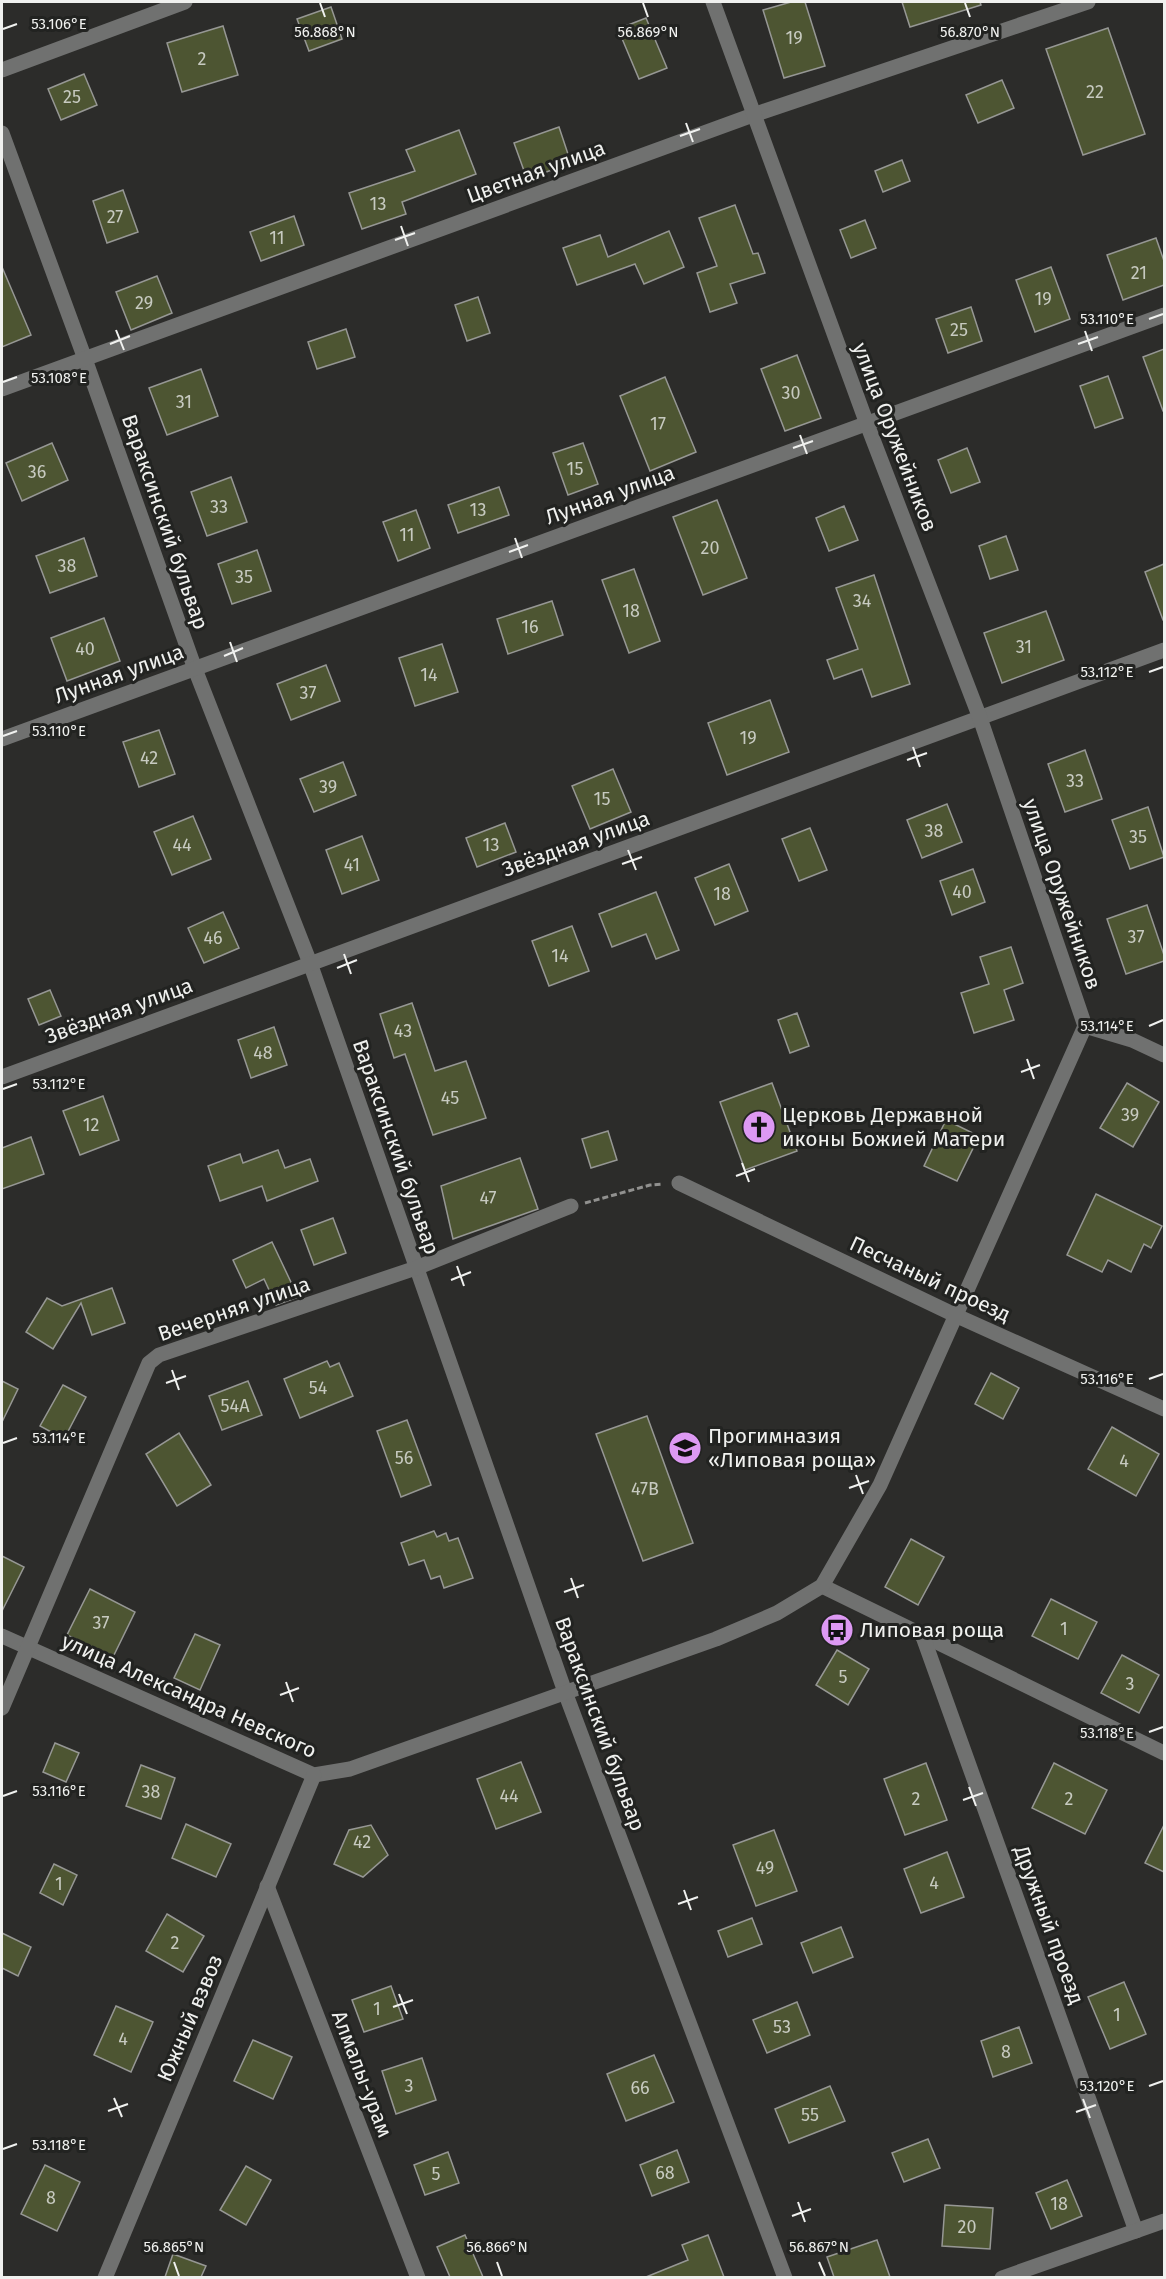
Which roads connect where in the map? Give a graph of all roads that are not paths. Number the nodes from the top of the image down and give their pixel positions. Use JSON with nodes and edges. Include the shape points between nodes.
{"nodes":[{"id":1,"x":185,"y":2,"type":"edge"},
{"id":2,"x":713,"y":2,"type":"edge"},
{"id":3,"x":1088,"y":2,"type":"edge"},
{"id":4,"x":2,"y":70,"type":"edge"},
{"id":5,"x":753,"y":115,"type":"junction"},
{"id":6,"x":2,"y":133,"type":"edge"},
{"id":7,"x":1164,"y":315,"type":"edge"},
{"id":8,"x":85,"y":359,"type":"junction"},
{"id":9,"x":2,"y":389,"type":"edge"},
{"id":10,"x":867,"y":424,"type":"junction"},
{"id":11,"x":1164,"y":650,"type":"edge"},
{"id":12,"x":195,"y":669,"type":"junction"},
{"id":13,"x":980,"y":718,"type":"junction"},
{"id":14,"x":2,"y":739,"type":"edge"},
{"id":15,"x":310,"y":963,"type":"junction"},
{"id":16,"x":1085,"y":1026,"type":"junction"},
{"id":17,"x":1164,"y":1054,"type":"edge"},
{"id":18,"x":2,"y":1077,"type":"edge"},
{"id":19,"x":679,"y":1183,"type":"road end"},
{"id":20,"x":571,"y":1206,"type":"road end"},
{"id":21,"x":416,"y":1268,"type":"junction"},
{"id":22,"x":957,"y":1316,"type":"junction"},
{"id":23,"x":1164,"y":1409,"type":"edge"},
{"id":24,"x":822,"y":1586,"type":"junction"},
{"id":25,"x":922,"y":1634,"type":"junction"},
{"id":26,"x":2,"y":1636,"type":"edge"},
{"id":27,"x":28,"y":1647,"type":"junction"},
{"id":28,"x":565,"y":1692,"type":"junction"},
{"id":29,"x":2,"y":1708,"type":"edge"},
{"id":30,"x":1164,"y":1754,"type":"edge"},
{"id":31,"x":314,"y":1775,"type":"junction"},
{"id":32,"x":267,"y":1886,"type":"junction"},
{"id":33,"x":1164,"y":2221,"type":"edge"},
{"id":34,"x":1136,"y":2231,"type":"junction"},
{"id":35,"x":105,"y":2277,"type":"edge"},
{"id":36,"x":418,"y":2277,"type":"edge"},
{"id":37,"x":785,"y":2277,"type":"edge"},
{"id":38,"x":1002,"y":2277,"type":"edge"}],
"edges":[{"from":1,"to":4,"type":"street"},
{"from":2,"to":5,"type":"street","name":"улица Оружейников"},
{"from":3,"to":5,"type":"street","name":"Цветная улица"},
{"from":5,"to":8,"type":"street","name":"Цветная улица"},
{"from":5,"to":10,"type":"street","name":"улица Оружейников"},
{"from":6,"to":8,"type":"street","name":"Вараксинский бульвар"},
{"from":7,"to":10,"type":"street","name":"Лунная улица"},
{"from":8,"to":9,"type":"street","name":"Цветная улица"},
{"from":8,"to":12,"type":"street","name":"Вараксинский бульвар"},
{"from":10,"to":12,"type":"street","name":"Лунная улица"},
{"from":10,"to":13,"type":"street","name":"улица Оружейников"},
{"from":11,"to":13,"type":"street","name":"Звёздная улица"},
{"from":12,"to":14,"type":"street","name":"Лунная улица"},
{"from":12,"to":15,"type":"street","name":"Вараксинский бульвар"},
{"from":13,"to":15,"type":"street","name":"Звёздная улица"},
{"from":13,"to":16,"type":"street","name":"улица Оружейников"},
{"from":15,"to":18,"type":"street","name":"Звёздная улица"},
{"from":15,"to":21,"type":"street","name":"Вараксинский бульвар"},
{"from":16,"to":17,"type":"street"},
{"from":16,"to":22,"type":"street"},
{"from":19,"to":22,"type":"street","name":"Песчаный проезд"},
{"from":20,"to":21,"type":"street"},
{"from":21,"to":27,"type":"street","name":"Вечерняя улица","via":[[159,1355],[149,1364]]},
{"from":21,"to":28,"type":"street","name":"Вараксинский бульвар"},
{"from":22,"to":23,"type":"street","name":"Песчаный проезд"},
{"from":22,"to":24,"type":"street","via":[[880,1485]]},
{"from":24,"to":25,"type":"street"},
{"from":24,"to":28,"type":"street","via":[[777,1613],[716,1639]]},
{"from":25,"to":30,"type":"street"},
{"from":25,"to":34,"type":"street","name":"Дружный проезд"},
{"from":26,"to":27,"type":"street","name":"улица Александра Невского"},
{"from":27,"to":29,"type":"street","name":"Вечерняя улица"},
{"from":27,"to":31,"type":"street","name":"улица Александра Невского"},
{"from":28,"to":31,"type":"street","name":"улица Александра Невского","via":[[350,1769]]},
{"from":28,"to":37,"type":"street","name":"Вараксинский бульвар"},
{"from":31,"to":32,"type":"street","name":"Южный взвоз"},
{"from":32,"to":35,"type":"street","name":"Южный взвоз"},
{"from":32,"to":36,"type":"street","name":"Алмалы-урам"},
{"from":33,"to":34,"type":"street"},
{"from":34,"to":38,"type":"street"}]}
